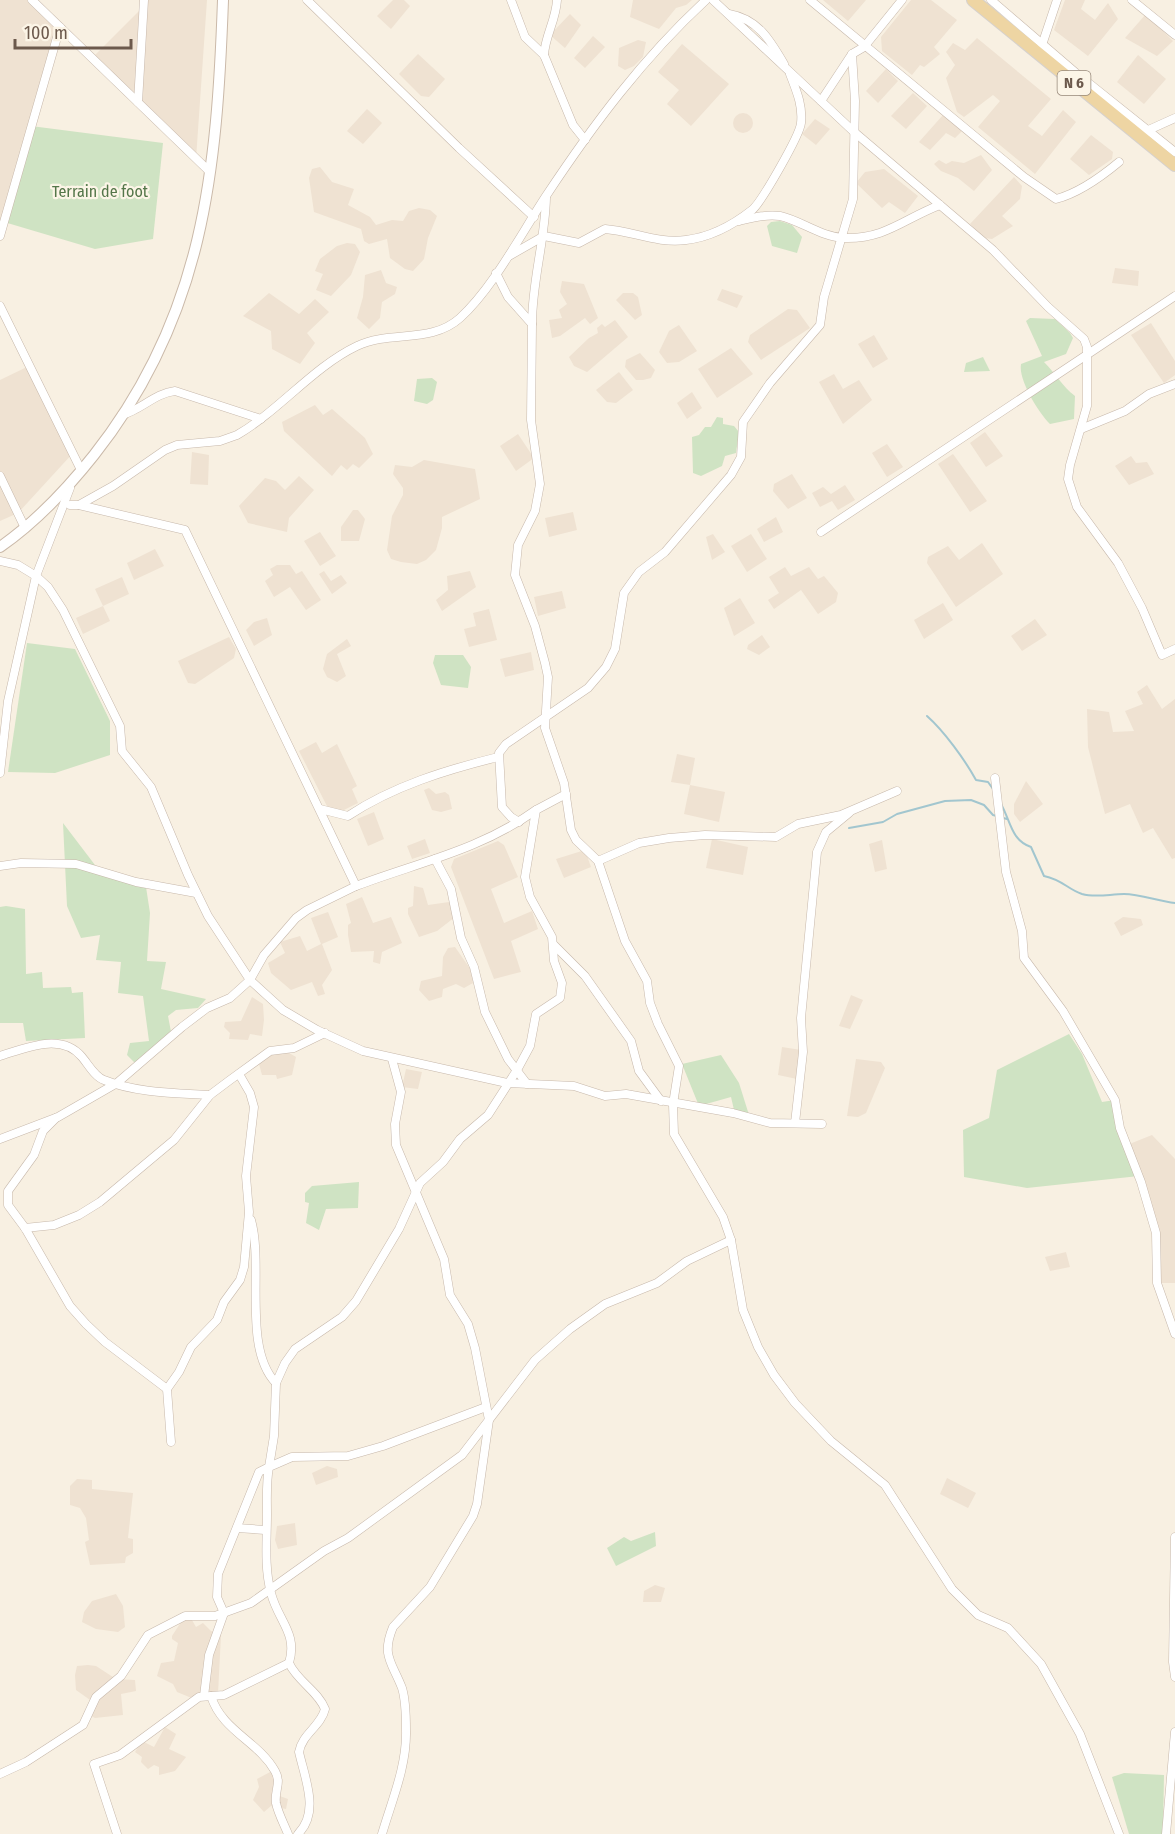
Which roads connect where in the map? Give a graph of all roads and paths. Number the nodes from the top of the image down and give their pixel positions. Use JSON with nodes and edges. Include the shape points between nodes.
{"nodes":[{"id":1,"x":32,"y":0,"type":"edge"},
{"id":2,"x":144,"y":0,"type":"edge"},
{"id":3,"x":223,"y":0,"type":"edge"},
{"id":4,"x":307,"y":0,"type":"edge"},
{"id":5,"x":511,"y":0,"type":"edge"},
{"id":6,"x":557,"y":0,"type":"edge"},
{"id":7,"x":706,"y":0,"type":"edge"},
{"id":8,"x":712,"y":0,"type":"edge"},
{"id":9,"x":810,"y":0,"type":"edge"},
{"id":10,"x":902,"y":0,"type":"edge"},
{"id":11,"x":974,"y":0,"type":"edge"},
{"id":12,"x":991,"y":0,"type":"edge"},
{"id":13,"x":1057,"y":0,"type":"edge"},
{"id":14,"x":1132,"y":0,"type":"edge"},
{"id":15,"x":728,"y":14,"type":"junction"},
{"id":16,"x":60,"y":27,"type":"junction"},
{"id":17,"x":1175,"y":35,"type":"edge"},
{"id":18,"x":864,"y":47,"type":"junction"},
{"id":19,"x":1040,"y":49,"type":"junction"},
{"id":20,"x":852,"y":54,"type":"junction"},
{"id":21,"x":544,"y":55,"type":"junction"},
{"id":22,"x":788,"y":71,"type":"junction"},
{"id":23,"x":821,"y":101,"type":"junction"},
{"id":24,"x":138,"y":102,"type":"junction"},
{"id":25,"x":1175,"y":118,"type":"edge"},
{"id":26,"x":853,"y":131,"type":"junction"},
{"id":27,"x":1142,"y":133,"type":"junction"},
{"id":28,"x":585,"y":140,"type":"junction"},
{"id":29,"x":1175,"y":152,"type":"edge"},
{"id":30,"x":1119,"y":162,"type":"dead end"},
{"id":31,"x":1175,"y":165,"type":"edge"},
{"id":32,"x":209,"y":171,"type":"junction"},
{"id":33,"x":546,"y":196,"type":"junction"},
{"id":34,"x":940,"y":205,"type":"junction"},
{"id":35,"x":534,"y":217,"type":"junction"},
{"id":36,"x":731,"y":223,"type":"junction"},
{"id":37,"x":0,"y":236,"type":"edge"},
{"id":38,"x":544,"y":236,"type":"junction"},
{"id":39,"x":843,"y":238,"type":"junction"},
{"id":40,"x":507,"y":256,"type":"junction"},
{"id":41,"x":495,"y":273,"type":"junction"},
{"id":42,"x":1175,"y":296,"type":"edge"},
{"id":43,"x":0,"y":306,"type":"edge"},
{"id":44,"x":532,"y":324,"type":"junction"},
{"id":45,"x":1087,"y":355,"type":"junction"},
{"id":46,"x":1175,"y":384,"type":"edge"},
{"id":47,"x":122,"y":415,"type":"junction"},
{"id":48,"x":261,"y":419,"type":"junction"},
{"id":49,"x":1081,"y":429,"type":"junction"},
{"id":50,"x":81,"y":470,"type":"junction"},
{"id":51,"x":0,"y":476,"type":"edge"},
{"id":52,"x":72,"y":481,"type":"junction"},
{"id":53,"x":4,"y":492,"type":"edge"},
{"id":54,"x":70,"y":505,"type":"dead end"},
{"id":55,"x":79,"y":505,"type":"junction"},
{"id":56,"x":25,"y":528,"type":"junction"},
{"id":57,"x":821,"y":532,"type":"dead end"},
{"id":58,"x":0,"y":547,"type":"edge"},
{"id":59,"x":0,"y":561,"type":"edge"},
{"id":60,"x":36,"y":576,"type":"junction"},
{"id":61,"x":1175,"y":649,"type":"edge"},
{"id":62,"x":545,"y":718,"type":"junction"},
{"id":63,"x":498,"y":757,"type":"junction"},
{"id":64,"x":0,"y":773,"type":"edge"},
{"id":65,"x":995,"y":778,"type":"dead end"},
{"id":66,"x":897,"y":791,"type":"dead end"},
{"id":67,"x":566,"y":794,"type":"junction"},
{"id":68,"x":320,"y":809,"type":"junction"},
{"id":69,"x":536,"y":810,"type":"junction"},
{"id":70,"x":849,"y":813,"type":"junction"},
{"id":71,"x":519,"y":822,"type":"junction"},
{"id":72,"x":435,"y":859,"type":"junction"},
{"id":73,"x":598,"y":861,"type":"junction"},
{"id":74,"x":0,"y":866,"type":"edge"},
{"id":75,"x":356,"y":886,"type":"junction"},
{"id":76,"x":196,"y":893,"type":"junction"},
{"id":77,"x":554,"y":945,"type":"junction"},
{"id":78,"x":250,"y":980,"type":"junction"},
{"id":79,"x":325,"y":1033,"type":"junction"},
{"id":80,"x":0,"y":1056,"type":"edge"},
{"id":81,"x":392,"y":1059,"type":"junction"},
{"id":82,"x":517,"y":1070,"type":"junction"},
{"id":83,"x":239,"y":1074,"type":"junction"},
{"id":84,"x":117,"y":1083,"type":"junction"},
{"id":85,"x":507,"y":1083,"type":"junction"},
{"id":86,"x":527,"y":1084,"type":"junction"},
{"id":87,"x":210,"y":1095,"type":"junction"},
{"id":88,"x":661,"y":1101,"type":"junction"},
{"id":89,"x":674,"y":1104,"type":"junction"},
{"id":90,"x":58,"y":1116,"type":"junction"},
{"id":91,"x":795,"y":1123,"type":"junction"},
{"id":92,"x":822,"y":1124,"type":"dead end"},
{"id":93,"x":0,"y":1138,"type":"edge"},
{"id":94,"x":415,"y":1190,"type":"junction"},
{"id":95,"x":249,"y":1212,"type":"junction"},
{"id":96,"x":26,"y":1228,"type":"junction"},
{"id":97,"x":731,"y":1240,"type":"junction"},
{"id":98,"x":1175,"y":1334,"type":"edge"},
{"id":99,"x":276,"y":1383,"type":"junction"},
{"id":100,"x":167,"y":1389,"type":"junction"},
{"id":101,"x":486,"y":1407,"type":"junction"},
{"id":102,"x":489,"y":1420,"type":"junction"},
{"id":103,"x":171,"y":1442,"type":"dead end"},
{"id":104,"x":269,"y":1467,"type":"junction"},
{"id":105,"x":237,"y":1528,"type":"junction"},
{"id":106,"x":265,"y":1530,"type":"junction"},
{"id":107,"x":1175,"y":1537,"type":"edge"},
{"id":108,"x":270,"y":1590,"type":"junction"},
{"id":109,"x":224,"y":1613,"type":"junction"},
{"id":110,"x":289,"y":1663,"type":"junction"},
{"id":111,"x":1175,"y":1677,"type":"edge"},
{"id":112,"x":208,"y":1696,"type":"junction"},
{"id":113,"x":1175,"y":1732,"type":"edge"},
{"id":114,"x":0,"y":1774,"type":"edge"},
{"id":115,"x":117,"y":1834,"type":"edge"},
{"id":116,"x":288,"y":1834,"type":"edge"},
{"id":117,"x":298,"y":1834,"type":"edge"},
{"id":118,"x":382,"y":1834,"type":"edge"},
{"id":119,"x":1119,"y":1834,"type":"edge"},
{"id":120,"x":1166,"y":1834,"type":"edge"}],
"edges":[{"from":1,"to":16,"type":"street"},
{"from":2,"to":24,"type":"street"},
{"from":3,"to":32,"type":"main road","via":[[218,109]]},
{"from":4,"to":35,"type":"street"},
{"from":5,"to":21,"type":"street","via":[[525,38]]},
{"from":6,"to":21,"type":"street"},
{"from":7,"to":28,"type":"street","via":[[631,77]]},
{"from":8,"to":15,"type":"street"},
{"from":9,"to":18,"type":"street"},
{"from":10,"to":18,"type":"street"},
{"from":11,"to":19,"type":"main road","number":"N 6"},
{"from":12,"to":19,"type":"street"},
{"from":13,"to":19,"type":"street"},
{"from":14,"to":17,"type":"street"},
{"from":15,"to":22,"type":"street"},
{"from":15,"to":22,"type":"street","via":[[742,16],[757,25]]},
{"from":16,"to":24,"type":"street"},
{"from":16,"to":37,"type":"street"},
{"from":18,"to":20,"type":"street"},
{"from":18,"to":30,"type":"street","via":[[1056,200],[1092,182]]},
{"from":19,"to":27,"type":"main road","number":"N 6"},
{"from":20,"to":23,"type":"street"},
{"from":20,"to":26,"type":"street"},
{"from":21,"to":28,"type":"street","via":[[573,125]]},
{"from":22,"to":23,"type":"street"},
{"from":22,"to":36,"type":"street","via":[[801,108],[795,142],[755,208]]},
{"from":23,"to":26,"type":"street"},
{"from":24,"to":32,"type":"street"},
{"from":25,"to":27,"type":"street"},
{"from":26,"to":34,"type":"street"},
{"from":26,"to":39,"type":"street","via":[[853,199]]},
{"from":27,"to":29,"type":"street"},
{"from":27,"to":31,"type":"main road","number":"N 6"},
{"from":28,"to":33,"type":"street"},
{"from":32,"to":47,"type":"main road","via":[[181,302],[159,355]]},
{"from":33,"to":35,"type":"street"},
{"from":33,"to":38,"type":"street"},
{"from":34,"to":39,"type":"street","via":[[882,234]]},
{"from":34,"to":45,"type":"street","via":[[1079,332]]},
{"from":35,"to":40,"type":"street"},
{"from":36,"to":38,"type":"street","via":[[710,235],[685,241],[605,229],[579,243]]},
{"from":36,"to":39,"type":"street","via":[[780,216]]},
{"from":38,"to":40,"type":"street"},
{"from":38,"to":44,"type":"street","via":[[534,281]]},
{"from":39,"to":62,"type":"street","via":[[824,297],[820,325],[770,383],[743,422],[741,457],[731,475],[624,593],[615,649],[606,667],[588,688]]},
{"from":40,"to":41,"type":"street"},
{"from":41,"to":44,"type":"street","via":[[508,297]]},
{"from":41,"to":48,"type":"street","via":[[473,304],[451,325],[427,334],[396,335],[356,346]]},
{"from":42,"to":45,"type":"street"},
{"from":43,"to":50,"type":"street"},
{"from":44,"to":62,"type":"street","via":[[531,420],[540,484],[535,511],[518,545],[514,566],[548,677]]},
{"from":45,"to":49,"type":"street","via":[[1087,406]]},
{"from":45,"to":57,"type":"street"},
{"from":46,"to":49,"type":"street"},
{"from":47,"to":48,"type":"street","via":[[175,391]]},
{"from":47,"to":50,"type":"main road"},
{"from":48,"to":55,"type":"street","via":[[220,441],[165,450]]},
{"from":49,"to":61,"type":"street","via":[[1068,479],[1077,507],[1118,563],[1162,655]]},
{"from":50,"to":52,"type":"main road"},
{"from":51,"to":53,"type":"street"},
{"from":52,"to":56,"type":"main road"},
{"from":52,"to":60,"type":"street"},
{"from":53,"to":56,"type":"street"},
{"from":54,"to":55,"type":"street"},
{"from":55,"to":68,"type":"street","via":[[185,530]]},
{"from":56,"to":58,"type":"main road"},
{"from":59,"to":60,"type":"street","via":[[18,565]]},
{"from":60,"to":64,"type":"street","via":[[8,701]]},
{"from":60,"to":76,"type":"street","via":[[63,610],[120,726],[123,751],[151,787]]},
{"from":62,"to":63,"type":"street","via":[[506,744]]},
{"from":62,"to":67,"type":"street"},
{"from":63,"to":68,"type":"street","via":[[446,770],[399,788],[348,816]]},
{"from":63,"to":71,"type":"street","via":[[502,807]]},
{"from":65,"to":98,"type":"street","via":[[1006,872],[1022,931],[1024,958],[1063,1011],[1115,1100],[1120,1128],[1156,1233],[1157,1283]]},
{"from":66,"to":70,"type":"street"},
{"from":67,"to":69,"type":"street"},
{"from":67,"to":73,"type":"street","via":[[571,830]]},
{"from":68,"to":75,"type":"street"},
{"from":69,"to":71,"type":"street"},
{"from":69,"to":77,"type":"street","via":[[525,877],[530,897]]},
{"from":70,"to":73,"type":"street","via":[[798,824],[776,837],[705,835],[649,840]]},
{"from":70,"to":91,"type":"street","via":[[826,832],[817,852]]},
{"from":71,"to":72,"type":"street","via":[[472,847]]},
{"from":72,"to":75,"type":"street"},
{"from":72,"to":82,"type":"street","via":[[451,889],[461,938],[474,967],[485,1012]]},
{"from":73,"to":89,"type":"street","via":[[625,941],[647,981],[650,1004],[677,1060],[679,1075]]},
{"from":74,"to":76,"type":"street","via":[[76,864],[136,882]]},
{"from":75,"to":78,"type":"street","via":[[296,918],[264,955]]},
{"from":76,"to":78,"type":"street"},
{"from":77,"to":82,"type":"street","via":[[562,992],[560,998],[536,1014],[530,1046]]},
{"from":77,"to":88,"type":"street","via":[[585,976],[630,1041],[639,1071]]},
{"from":78,"to":79,"type":"street","via":[[283,1010]]},
{"from":78,"to":84,"type":"street","via":[[230,998],[207,1008],[182,1027]]},
{"from":79,"to":81,"type":"street","via":[[363,1051]]},
{"from":79,"to":83,"type":"street","via":[[294,1048],[270,1051]]},
{"from":80,"to":84,"type":"street","via":[[34,1044],[66,1045],[77,1051],[99,1077]]},
{"from":81,"to":85,"type":"street"},
{"from":81,"to":94,"type":"street","via":[[401,1092],[396,1145]]},
{"from":82,"to":85,"type":"street"},
{"from":82,"to":86,"type":"street"},
{"from":83,"to":87,"type":"street"},
{"from":83,"to":95,"type":"street","via":[[254,1107],[246,1176]]},
{"from":84,"to":87,"type":"street"},
{"from":84,"to":90,"type":"street"},
{"from":85,"to":86,"type":"street"},
{"from":85,"to":94,"type":"street","via":[[488,1115],[460,1139]]},
{"from":86,"to":88,"type":"street","via":[[574,1086],[604,1096],[626,1094]]},
{"from":87,"to":96,"type":"street","via":[[174,1140],[100,1202],[54,1225]]},
{"from":88,"to":89,"type":"street"},
{"from":89,"to":91,"type":"street","via":[[770,1123]]},
{"from":89,"to":97,"type":"street","via":[[674,1134],[713,1198]]},
{"from":90,"to":93,"type":"street"},
{"from":90,"to":96,"type":"street","via":[[43,1131],[34,1155],[6,1195],[8,1205]]},
{"from":91,"to":92,"type":"street"},
{"from":94,"to":99,"type":"street","via":[[399,1228],[356,1301],[342,1317],[295,1349]]},
{"from":94,"to":101,"type":"street","via":[[444,1259],[450,1295],[473,1339]]},
{"from":95,"to":99,"type":"street","via":[[257,1253],[257,1330],[267,1371]]},
{"from":95,"to":100,"type":"street","via":[[240,1280],[217,1320],[187,1352]]},
{"from":96,"to":100,"type":"street","via":[[70,1306],[105,1342]]},
{"from":97,"to":102,"type":"street","via":[[687,1261],[657,1283],[598,1309],[535,1360]]},
{"from":97,"to":119,"type":"street","via":[[743,1310],[774,1375],[831,1441],[885,1485],[952,1589],[978,1615],[1008,1628],[1041,1664],[1080,1734]]},
{"from":99,"to":104,"type":"street"},
{"from":100,"to":103,"type":"street"},
{"from":101,"to":102,"type":"street"},
{"from":101,"to":104,"type":"street","via":[[348,1456],[292,1457]]},
{"from":102,"to":108,"type":"street","via":[[471,1445],[448,1466]]},
{"from":102,"to":118,"type":"street","via":[[473,1516],[430,1587],[390,1635],[387,1656],[403,1694],[407,1733],[404,1765]]},
{"from":104,"to":105,"type":"street","via":[[259,1472]]},
{"from":104,"to":106,"type":"street"},
{"from":105,"to":106,"type":"street"},
{"from":105,"to":109,"type":"street","via":[[218,1574],[217,1597]]},
{"from":106,"to":108,"type":"street"},
{"from":107,"to":111,"type":"street"},
{"from":108,"to":109,"type":"street","via":[[251,1603]]},
{"from":108,"to":110,"type":"street","via":[[291,1638]]},
{"from":109,"to":112,"type":"street","via":[[209,1655]]},
{"from":109,"to":114,"type":"street","via":[[185,1616],[148,1635],[121,1676],[96,1697],[83,1725]]},
{"from":110,"to":112,"type":"street","via":[[224,1695]]},
{"from":110,"to":117,"type":"street","via":[[293,1673],[325,1708],[322,1718],[300,1745],[311,1802],[305,1827]]},
{"from":112,"to":115,"type":"street","via":[[188,1704],[120,1755],[94,1764]]},
{"from":112,"to":116,"type":"street","via":[[225,1722],[263,1754],[275,1771],[279,1785],[276,1803]]},
{"from":113,"to":120,"type":"street"}]}
